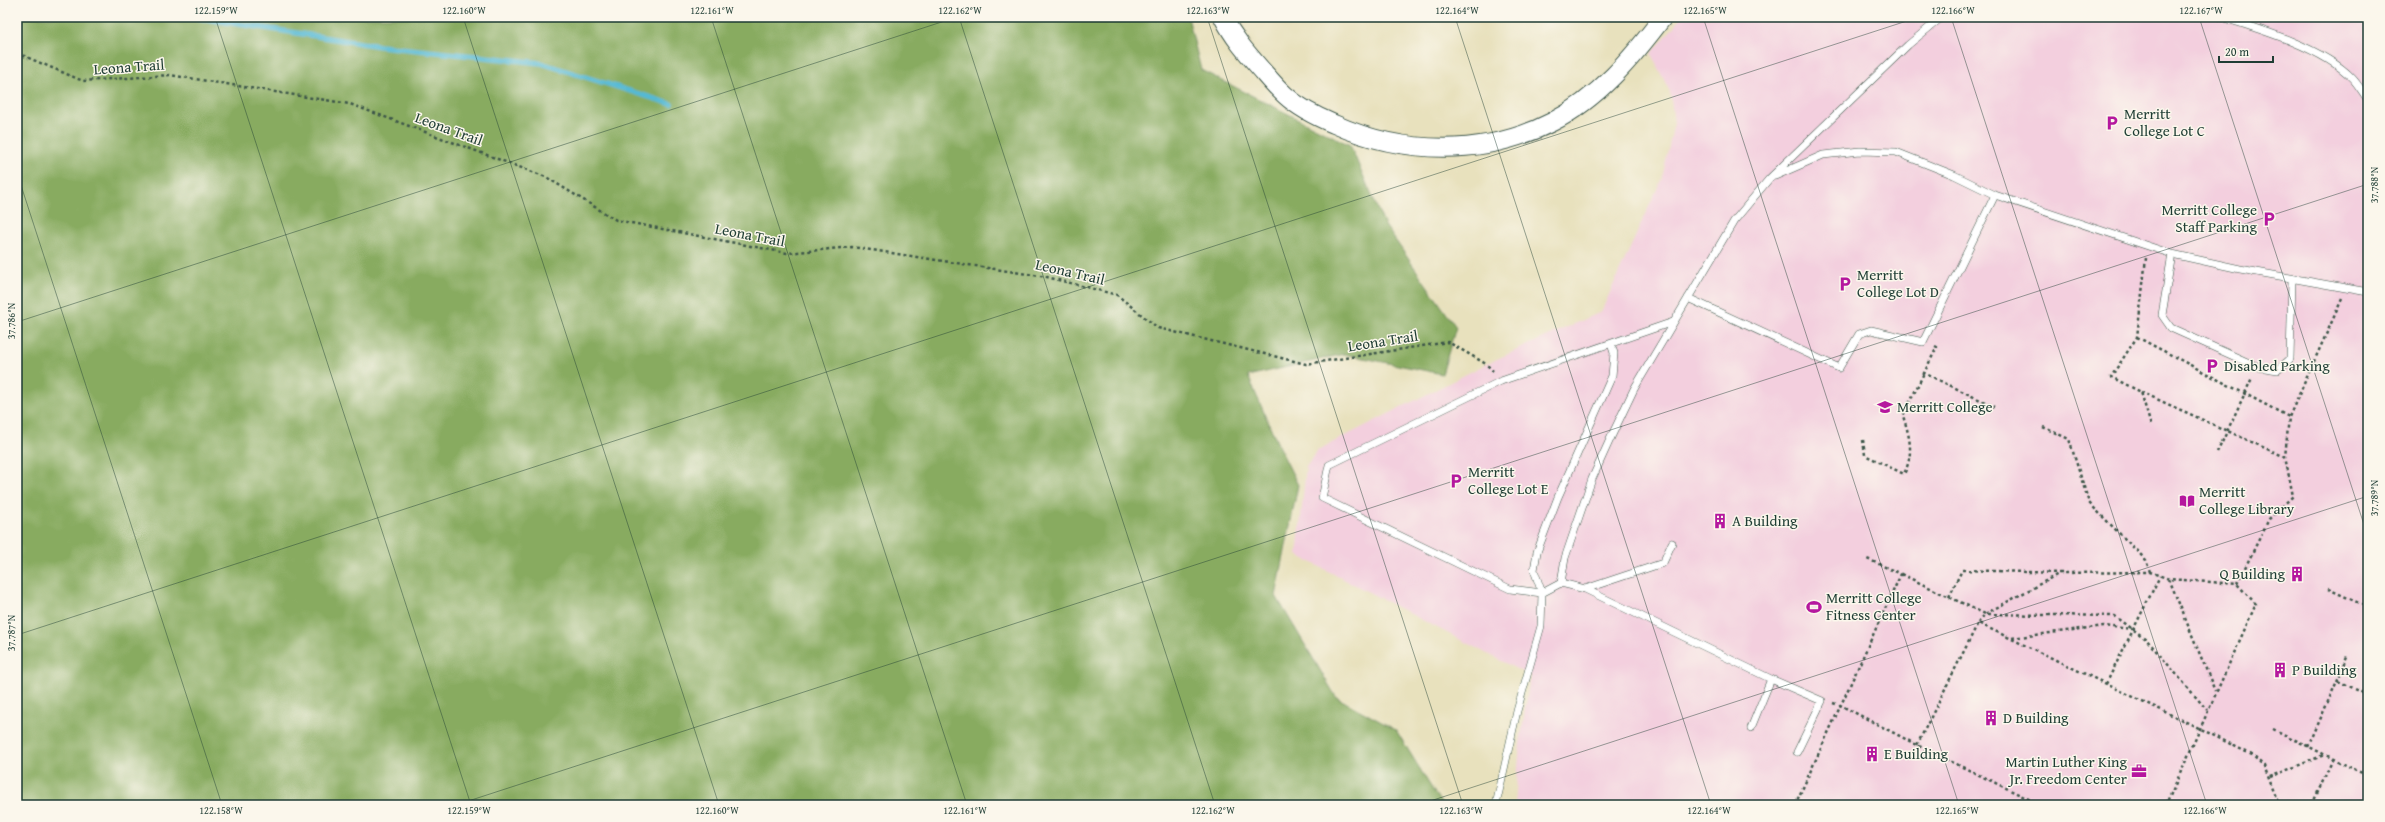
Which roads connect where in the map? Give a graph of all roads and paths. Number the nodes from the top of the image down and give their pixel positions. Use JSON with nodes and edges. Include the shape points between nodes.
{"nodes":[{"id":1,"x":1224,"y":17,"type":"edge"},
{"id":2,"x":1663,"y":17,"type":"edge"},
{"id":3,"x":1942,"y":17,"type":"edge"},
{"id":4,"x":2220,"y":17,"type":"edge"},
{"id":5,"x":17,"y":54,"type":"edge"},
{"id":6,"x":2368,"y":100,"type":"edge"},
{"id":7,"x":1769,"y":179,"type":"junction"},
{"id":8,"x":1995,"y":195,"type":"junction"},
{"id":9,"x":2147,"y":246,"type":"junction"},
{"id":10,"x":2172,"y":254,"type":"junction"},
{"id":11,"x":2292,"y":279,"type":"junction"},
{"id":12,"x":2345,"y":288,"type":"junction"},
{"id":13,"x":2368,"y":292,"type":"edge"},
{"id":14,"x":1688,"y":298,"type":"junction"},
{"id":15,"x":1673,"y":322,"type":"junction"},
{"id":16,"x":2137,"y":337,"type":"junction"},
{"id":17,"x":1923,"y":342,"type":"junction"},
{"id":18,"x":1611,"y":344,"type":"junction"},
{"id":19,"x":2258,"y":367,"type":"junction"},
{"id":20,"x":1924,"y":373,"type":"junction"},
{"id":21,"x":1501,"y":381,"type":"junction"},
{"id":22,"x":2140,"y":392,"type":"junction"},
{"id":23,"x":2244,"y":393,"type":"junction"},
{"id":24,"x":1995,"y":407,"type":"dead end"},
{"id":25,"x":2289,"y":417,"type":"junction"},
{"id":26,"x":2151,"y":426,"type":"dead end"},
{"id":27,"x":2043,"y":427,"type":"dead end"},
{"id":28,"x":2226,"y":430,"type":"junction"},
{"id":29,"x":1863,"y":440,"type":"dead end"},
{"id":30,"x":2217,"y":453,"type":"dead end"},
{"id":31,"x":2285,"y":457,"type":"junction"},
{"id":32,"x":1672,"y":543,"type":"dead end"},
{"id":33,"x":1865,"y":558,"type":"dead end"},
{"id":34,"x":2150,"y":572,"type":"junction"},
{"id":35,"x":2060,"y":573,"type":"junction"},
{"id":36,"x":1901,"y":574,"type":"junction"},
{"id":37,"x":2160,"y":576,"type":"junction"},
{"id":38,"x":2169,"y":579,"type":"junction"},
{"id":39,"x":1561,"y":584,"type":"junction"},
{"id":40,"x":2237,"y":584,"type":"junction"},
{"id":41,"x":1585,"y":589,"type":"junction"},
{"id":42,"x":2328,"y":589,"type":"dead end"},
{"id":43,"x":1542,"y":593,"type":"junction"},
{"id":44,"x":1949,"y":597,"type":"junction"},
{"id":45,"x":2368,"y":607,"type":"edge"},
{"id":46,"x":1985,"y":614,"type":"junction"},
{"id":47,"x":1978,"y":623,"type":"junction"},
{"id":48,"x":2132,"y":629,"type":"junction"},
{"id":49,"x":2010,"y":638,"type":"junction"},
{"id":50,"x":2349,"y":654,"type":"dead end"},
{"id":51,"x":1771,"y":679,"type":"junction"},
{"id":52,"x":2338,"y":681,"type":"junction"},
{"id":53,"x":2106,"y":684,"type":"junction"},
{"id":54,"x":2368,"y":690,"type":"edge"},
{"id":55,"x":2215,"y":692,"type":"junction"},
{"id":56,"x":2364,"y":694,"type":"junction"},
{"id":57,"x":2368,"y":703,"type":"edge"},
{"id":58,"x":1842,"y":706,"type":"junction"},
{"id":59,"x":2207,"y":710,"type":"junction"},
{"id":60,"x":1751,"y":728,"type":"dead end"},
{"id":61,"x":2201,"y":729,"type":"junction"},
{"id":62,"x":2273,"y":729,"type":"dead end"},
{"id":63,"x":1917,"y":745,"type":"junction"},
{"id":64,"x":2308,"y":747,"type":"junction"},
{"id":65,"x":1797,"y":752,"type":"dead end"},
{"id":66,"x":2325,"y":755,"type":"junction"},
{"id":67,"x":2333,"y":759,"type":"junction"},
{"id":68,"x":2368,"y":776,"type":"edge"},
{"id":69,"x":2270,"y":777,"type":"junction"},
{"id":70,"x":1496,"y":805,"type":"edge"},
{"id":71,"x":1795,"y":805,"type":"edge"},
{"id":72,"x":2041,"y":805,"type":"edge"},
{"id":73,"x":2166,"y":805,"type":"edge"},
{"id":74,"x":2279,"y":805,"type":"edge"},
{"id":75,"x":2312,"y":805,"type":"edge"}],
"edges":[{"from":1,"to":2,"type":"street","via":[[1240,46],[1285,96],[1317,117],[1353,133],[1391,144],[1431,149],[1478,146],[1518,136],[1553,122],[1591,96],[1623,66]]},
{"from":3,"to":7,"type":"lane","via":[[1908,45]]},
{"from":4,"to":6,"type":"lane","via":[[2258,28],[2315,52],[2352,78]]},
{"from":5,"to":21,"type":"path","name":"Leona Trail","via":[[83,81],[170,74],[350,104],[546,177],[616,220],[786,254],[852,247],[1047,277],[1117,295],[1158,328],[1306,364],[1448,342],[1486,364]]},
{"from":7,"to":8,"type":"lane","via":[[1822,155],[1860,151],[1896,152],[1950,173]]},
{"from":7,"to":14,"type":"lane","via":[[1734,221]]},
{"from":8,"to":9,"type":"lane"},
{"from":8,"to":17,"type":"lane"},
{"from":9,"to":10,"type":"lane"},
{"from":9,"to":16,"type":"path"},
{"from":10,"to":11,"type":"lane"},
{"from":10,"to":19,"type":"lane","via":[[2162,315],[2171,328]]},
{"from":11,"to":12,"type":"lane"},
{"from":11,"to":19,"type":"lane","via":[[2290,359],[2278,370]]},
{"from":12,"to":13,"type":"lane"},
{"from":12,"to":25,"type":"path"},
{"from":14,"to":15,"type":"lane"},
{"from":14,"to":17,"type":"lane","via":[[1839,368],[1859,334],[1871,330]]},
{"from":15,"to":18,"type":"lane"},
{"from":15,"to":39,"type":"lane","via":[[1634,389],[1592,479],[1565,558]]},
{"from":16,"to":22,"type":"path","via":[[2111,377]]},
{"from":16,"to":23,"type":"path"},
{"from":17,"to":20,"type":"path","via":[[1937,347]]},
{"from":18,"to":21,"type":"lane"},
{"from":18,"to":43,"type":"lane","via":[[1614,353],[1612,376],[1558,497],[1538,552],[1534,570]]},
{"from":19,"to":23,"type":"path"},
{"from":20,"to":24,"type":"path"},
{"from":20,"to":29,"type":"path","via":[[1903,416],[1911,448],[1910,463],[1904,474],[1865,455]]},
{"from":21,"to":43,"type":"lane","via":[[1329,465],[1322,498],[1510,589]]},
{"from":22,"to":26,"type":"path"},
{"from":22,"to":28,"type":"path"},
{"from":23,"to":25,"type":"path"},
{"from":23,"to":28,"type":"path"},
{"from":25,"to":31,"type":"path"},
{"from":27,"to":34,"type":"path","via":[[2070,439],[2089,503],[2146,560]]},
{"from":28,"to":30,"type":"path"},
{"from":28,"to":31,"type":"path"},
{"from":31,"to":40,"type":"path","via":[[2293,496],[2269,519]]},
{"from":32,"to":41,"type":"lane","via":[[1662,563]]},
{"from":33,"to":36,"type":"path"},
{"from":34,"to":35,"type":"path"},
{"from":34,"to":37,"type":"path"},
{"from":35,"to":44,"type":"path","via":[[1962,570]]},
{"from":35,"to":46,"type":"path"},
{"from":36,"to":44,"type":"path"},
{"from":36,"to":58,"type":"path"},
{"from":37,"to":38,"type":"path"},
{"from":37,"to":48,"type":"path"},
{"from":38,"to":40,"type":"path"},
{"from":38,"to":55,"type":"path"},
{"from":39,"to":41,"type":"lane"},
{"from":39,"to":43,"type":"lane"},
{"from":40,"to":55,"type":"path","via":[[2256,604]]},
{"from":41,"to":51,"type":"lane"},
{"from":42,"to":45,"type":"path"},
{"from":43,"to":70,"type":"lane","via":[[1541,626],[1517,711]]},
{"from":44,"to":46,"type":"path"},
{"from":46,"to":47,"type":"path"},
{"from":46,"to":48,"type":"path","via":[[2115,616]]},
{"from":47,"to":49,"type":"path"},
{"from":47,"to":63,"type":"path"},
{"from":48,"to":49,"type":"path","via":[[2104,626]]},
{"from":48,"to":53,"type":"path"},
{"from":48,"to":59,"type":"path","via":[[2146,639]]},
{"from":49,"to":53,"type":"path"},
{"from":50,"to":52,"type":"path"},
{"from":51,"to":60,"type":"lane"},
{"from":51,"to":65,"type":"lane","via":[[1822,701]]},
{"from":52,"to":56,"type":"path"},
{"from":52,"to":64,"type":"path"},
{"from":53,"to":61,"type":"path"},
{"from":54,"to":56,"type":"path"},
{"from":55,"to":59,"type":"path"},
{"from":56,"to":57,"type":"path"},
{"from":58,"to":63,"type":"path"},
{"from":58,"to":71,"type":"path"},
{"from":59,"to":61,"type":"path"},
{"from":61,"to":69,"type":"path","via":[[2252,756],[2264,766]]},
{"from":61,"to":73,"type":"path"},
{"from":62,"to":64,"type":"path"},
{"from":63,"to":72,"type":"path"},
{"from":64,"to":66,"type":"path"},
{"from":66,"to":67,"type":"path"},
{"from":66,"to":69,"type":"path"},
{"from":67,"to":68,"type":"path"},
{"from":67,"to":75,"type":"path"},
{"from":69,"to":74,"type":"path"}]}
